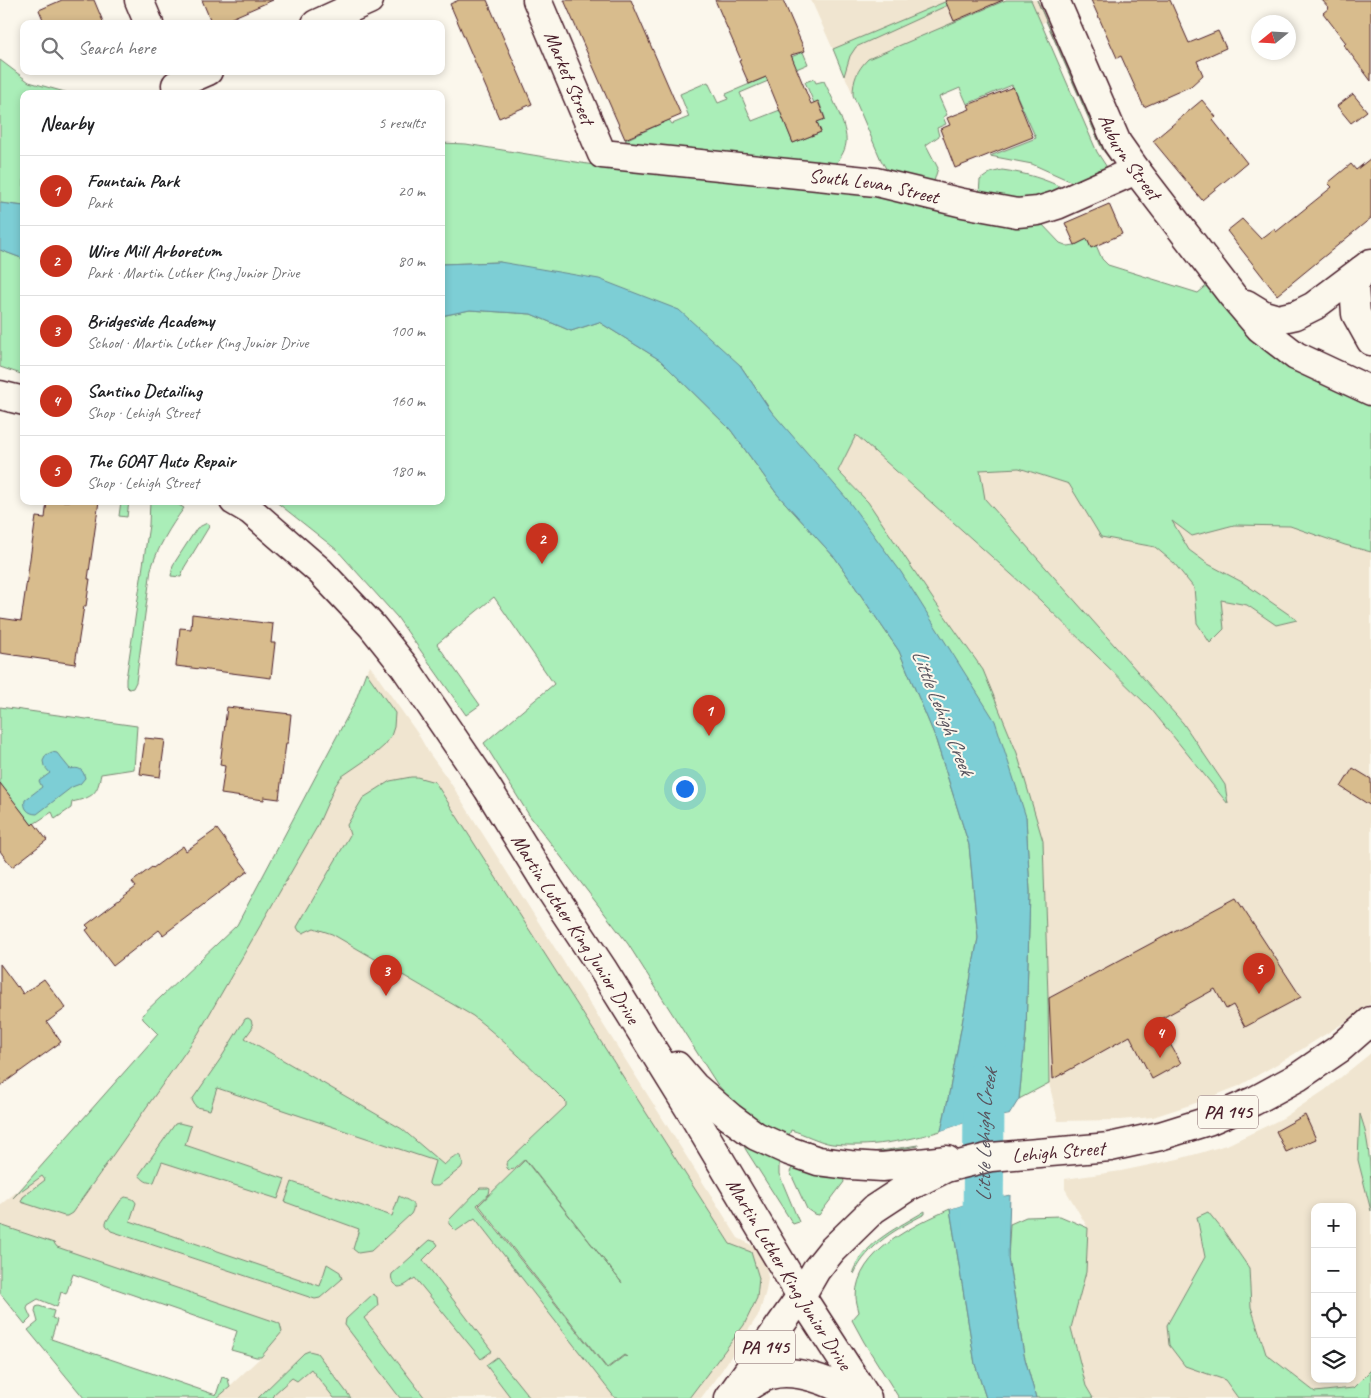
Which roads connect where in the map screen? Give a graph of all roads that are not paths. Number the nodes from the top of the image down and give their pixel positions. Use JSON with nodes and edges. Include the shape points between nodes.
{"nodes":[{"id":1,"x":139,"y":0,"type":"edge"},
{"id":2,"x":369,"y":0,"type":"edge"},
{"id":3,"x":537,"y":0,"type":"edge"},
{"id":4,"x":1055,"y":0,"type":"edge"},
{"id":5,"x":147,"y":20,"type":"edge"},
{"id":6,"x":325,"y":20,"type":"edge"},
{"id":7,"x":198,"y":75,"type":"edge"},
{"id":8,"x":175,"y":84,"type":"edge"},
{"id":9,"x":602,"y":154,"type":"joint"},
{"id":10,"x":1136,"y":170,"type":"junction"},
{"id":11,"x":1366,"y":266,"type":"edge"},
{"id":12,"x":1232,"y":295,"type":"junction"},
{"id":13,"x":1371,"y":341,"type":"edge"},
{"id":14,"x":1371,"y":391,"type":"edge"},
{"id":15,"x":0,"y":395,"type":"edge"},
{"id":16,"x":20,"y":400,"type":"edge"},
{"id":17,"x":241,"y":505,"type":"edge"},
{"id":18,"x":602,"y":968,"type":"junction"},
{"id":19,"x":1371,"y":1021,"type":"edge"},
{"id":20,"x":945,"y":1164,"type":"junction"},
{"id":21,"x":801,"y":1296,"type":"junction"},
{"id":22,"x":728,"y":1398,"type":"edge"},
{"id":23,"x":734,"y":1398,"type":"edge"},
{"id":24,"x":853,"y":1398,"type":"edge"},
{"id":25,"x":868,"y":1398,"type":"edge"}],
"edges":[{"from":1,"to":5,"type":"main road"},
{"from":2,"to":6,"type":"main road"},
{"from":3,"to":9,"type":"main road","name":"Market Street"},
{"from":4,"to":10,"type":"main road","name":"Auburn Street","via":[[1117,143]]},
{"from":7,"to":8,"type":"main road"},
{"from":9,"to":10,"type":"main road","name":"South Levan Street","via":[[876,182],[1017,213],[1057,205]]},
{"from":10,"to":12,"type":"main road","name":"Auburn Street"},
{"from":11,"to":12,"type":"main road","name":"Auburn Street","via":[[1314,306],[1278,319],[1264,315]]},
{"from":11,"to":13,"type":"main road","via":[[1354,286],[1356,314]]},
{"from":12,"to":14,"type":"main road","name":"Auburn Street","via":[[1260,328],[1296,356]]},
{"from":15,"to":16,"type":"main road"},
{"from":17,"to":18,"type":"main road","name":"Martin Luther King Junior Drive","via":[[320,571],[372,626],[404,666],[488,789]]},
{"from":18,"to":20,"type":"main road","via":[[694,1087],[756,1136],[818,1161],[882,1167]]},
{"from":18,"to":21,"type":"main road","name":"Martin Luther King Junior Drive"},
{"from":19,"to":20,"type":"main road","name":"Lehigh Street","number":"PA 145","via":[[1298,1076],[1215,1118],[1160,1136],[1110,1147]]},
{"from":20,"to":21,"type":"main road","name":"Lehigh Street","number":"PA 145","via":[[874,1209],[832,1250]]},
{"from":21,"to":22,"type":"main road","name":"Lehigh Street","number":"PA 145"},
{"from":21,"to":25,"type":"main road","name":"Martin Luther King Junior Drive"},
{"from":23,"to":24,"type":"main road","via":[[751,1384],[770,1375],[791,1373],[834,1385]]}]}
